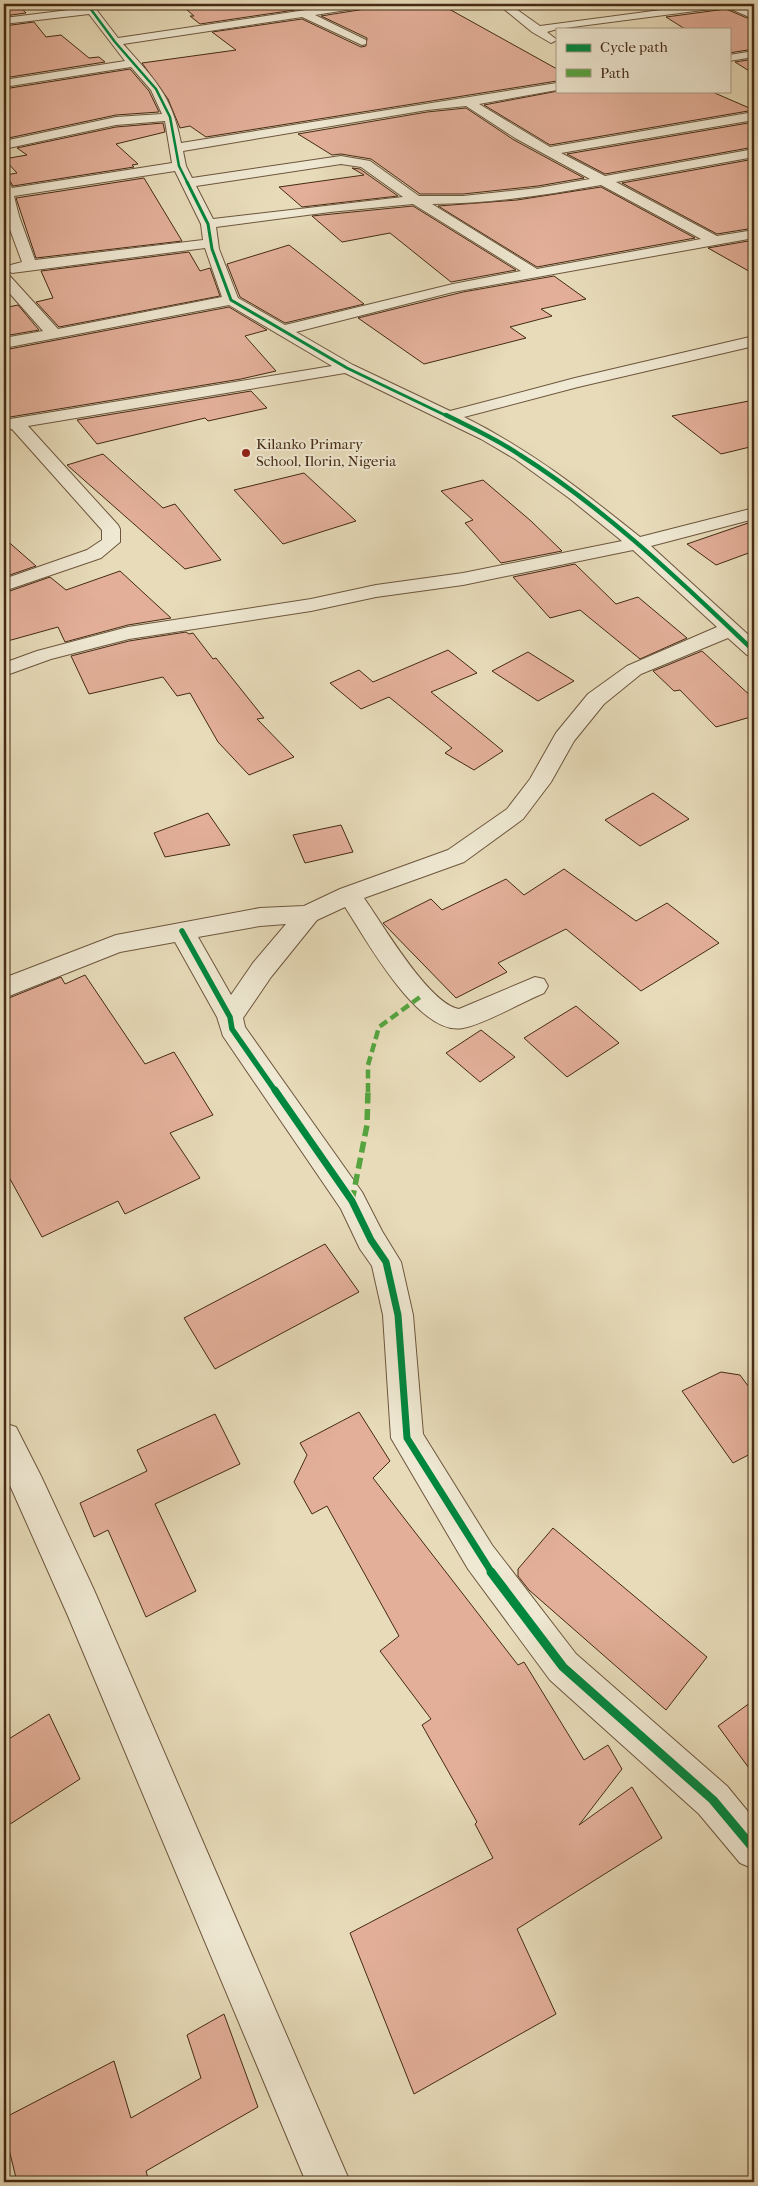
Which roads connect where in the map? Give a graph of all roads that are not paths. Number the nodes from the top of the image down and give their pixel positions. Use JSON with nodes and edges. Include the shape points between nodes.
{"nodes":[{"id":1,"x":365,"y":4,"type":"edge"},
{"id":2,"x":503,"y":4,"type":"edge"},
{"id":3,"x":89,"y":7,"type":"edge"},
{"id":4,"x":752,"y":13,"type":"edge"},
{"id":5,"x":303,"y":14,"type":"junction"},
{"id":6,"x":4,"y":21,"type":"edge"},
{"id":7,"x":536,"y":30,"type":"junction"},
{"id":8,"x":115,"y":42,"type":"junction"},
{"id":9,"x":362,"y":42,"type":"dead end"},
{"id":10,"x":556,"y":43,"type":"edge"},
{"id":11,"x":754,"y":54,"type":"edge"},
{"id":12,"x":730,"y":58,"type":"edge"},
{"id":13,"x":134,"y":64,"type":"junction"},
{"id":14,"x":4,"y":84,"type":"edge"},
{"id":15,"x":556,"y":86,"type":"edge"},
{"id":16,"x":468,"y":102,"type":"junction"},
{"id":17,"x":754,"y":116,"type":"edge"},
{"id":18,"x":170,"y":117,"type":"junction"},
{"id":19,"x":4,"y":144,"type":"edge"},
{"id":20,"x":175,"y":148,"type":"junction"},
{"id":21,"x":548,"y":151,"type":"junction"},
{"id":22,"x":754,"y":153,"type":"edge"},
{"id":23,"x":179,"y":166,"type":"junction"},
{"id":24,"x":604,"y":182,"type":"junction"},
{"id":25,"x":188,"y":183,"type":"junction"},
{"id":26,"x":6,"y":189,"type":"edge"},
{"id":27,"x":416,"y":200,"type":"junction"},
{"id":28,"x":208,"y":224,"type":"junction"},
{"id":29,"x":754,"y":234,"type":"edge"},
{"id":30,"x":715,"y":241,"type":"junction"},
{"id":31,"x":211,"y":243,"type":"junction"},
{"id":32,"x":30,"y":264,"type":"junction"},
{"id":33,"x":4,"y":273,"type":"edge"},
{"id":34,"x":535,"y":274,"type":"junction"},
{"id":35,"x":4,"y":278,"type":"edge"},
{"id":36,"x":231,"y":300,"type":"junction"},
{"id":37,"x":285,"y":330,"type":"junction"},
{"id":38,"x":54,"y":334,"type":"junction"},
{"id":39,"x":754,"y":341,"type":"edge"},
{"id":40,"x":4,"y":343,"type":"edge"},
{"id":41,"x":347,"y":368,"type":"junction"},
{"id":42,"x":446,"y":417,"type":"junction"},
{"id":43,"x":10,"y":424,"type":"edge"},
{"id":44,"x":754,"y":513,"type":"edge"},
{"id":45,"x":637,"y":544,"type":"junction"},
{"id":46,"x":4,"y":585,"type":"edge"},
{"id":47,"x":731,"y":629,"type":"junction"},
{"id":48,"x":754,"y":651,"type":"edge"},
{"id":49,"x":4,"y":670,"type":"edge"},
{"id":50,"x":349,"y":895,"type":"junction"},
{"id":51,"x":308,"y":914,"type":"junction"},
{"id":52,"x":182,"y":931,"type":"junction"},
{"id":53,"x":535,"y":986,"type":"dead end"},
{"id":54,"x":4,"y":990,"type":"edge"},
{"id":55,"x":230,"y":1017,"type":"junction"},
{"id":56,"x":4,"y":1438,"type":"edge"},
{"id":57,"x":754,"y":1849,"type":"edge"},
{"id":58,"x":328,"y":2182,"type":"edge"}],
"edges":[{"from":1,"to":5,"type":"street"},
{"from":2,"to":7,"type":"street"},
{"from":3,"to":6,"type":"street"},
{"from":3,"to":8,"type":"street"},
{"from":4,"to":7,"type":"street","via":[[727,4]]},
{"from":5,"to":8,"type":"street"},
{"from":5,"to":9,"type":"street"},
{"from":7,"to":10,"type":"street"},
{"from":8,"to":13,"type":"street"},
{"from":11,"to":12,"type":"street"},
{"from":13,"to":14,"type":"street"},
{"from":13,"to":18,"type":"street","via":[[156,89]]},
{"from":15,"to":16,"type":"street"},
{"from":16,"to":20,"type":"street"},
{"from":16,"to":21,"type":"street"},
{"from":17,"to":21,"type":"street"},
{"from":18,"to":19,"type":"street","via":[[116,122]]},
{"from":18,"to":20,"type":"street"},
{"from":20,"to":23,"type":"street"},
{"from":21,"to":24,"type":"street"},
{"from":22,"to":24,"type":"street"},
{"from":23,"to":25,"type":"street"},
{"from":23,"to":26,"type":"street"},
{"from":24,"to":27,"type":"street","via":[[463,200]]},
{"from":24,"to":30,"type":"street"},
{"from":25,"to":27,"type":"street","via":[[341,160],[365,164]]},
{"from":25,"to":28,"type":"street"},
{"from":26,"to":32,"type":"street","via":[[12,216]]},
{"from":27,"to":28,"type":"street"},
{"from":27,"to":34,"type":"street"},
{"from":28,"to":31,"type":"street"},
{"from":29,"to":30,"type":"street"},
{"from":30,"to":34,"type":"street"},
{"from":31,"to":32,"type":"street"},
{"from":31,"to":36,"type":"street"},
{"from":32,"to":33,"type":"street"},
{"from":34,"to":37,"type":"street","via":[[453,288]]},
{"from":35,"to":38,"type":"street"},
{"from":36,"to":37,"type":"street"},
{"from":36,"to":38,"type":"street"},
{"from":37,"to":41,"type":"street"},
{"from":38,"to":40,"type":"street"},
{"from":39,"to":42,"type":"street"},
{"from":41,"to":42,"type":"street"},
{"from":41,"to":43,"type":"street"},
{"from":42,"to":45,"type":"street","via":[[522,455]]},
{"from":43,"to":46,"type":"street","via":[[111,529],[111,542],[94,554]]},
{"from":44,"to":45,"type":"street"},
{"from":45,"to":47,"type":"street"},
{"from":45,"to":49,"type":"street","via":[[463,579],[128,633],[44,655]]},
{"from":47,"to":48,"type":"street"},
{"from":47,"to":50,"type":"street","via":[[634,670],[596,699],[564,738],[540,782],[515,814],[494,831],[456,856]]},
{"from":50,"to":51,"type":"street"},
{"from":50,"to":53,"type":"street","via":[[420,997],[444,1016],[461,1019]]},
{"from":51,"to":52,"type":"street","via":[[260,917]]},
{"from":51,"to":55,"type":"street","via":[[262,970]]},
{"from":52,"to":54,"type":"street","via":[[116,944],[26,978]]},
{"from":52,"to":55,"type":"street"},
{"from":55,"to":57,"type":"street","via":[[232,1029],[352,1201],[386,1262],[398,1315],[407,1438],[480,1557],[563,1667],[713,1800]]},
{"from":56,"to":58,"type":"street","via":[[81,1603]]}]}
